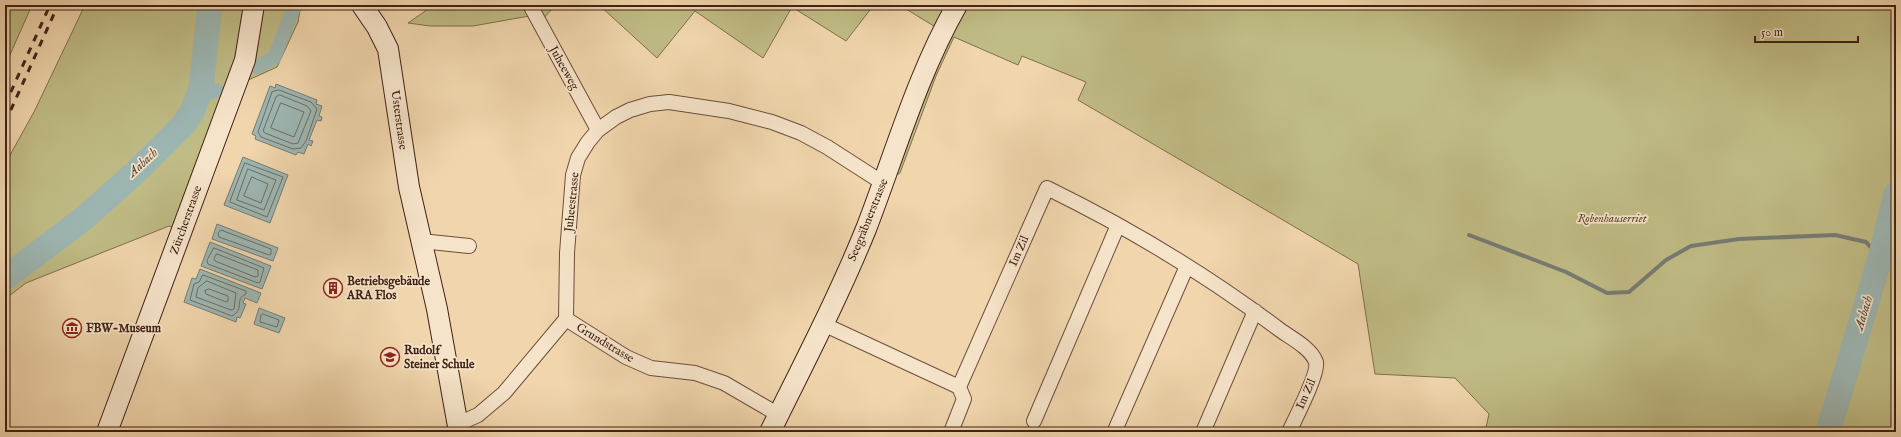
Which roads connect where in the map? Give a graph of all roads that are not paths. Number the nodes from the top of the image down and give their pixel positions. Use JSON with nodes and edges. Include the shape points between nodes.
{"nodes":[{"id":1,"x":254,"y":5,"type":"edge"},
{"id":2,"x":362,"y":5,"type":"edge"},
{"id":3,"x":530,"y":5,"type":"edge"},
{"id":4,"x":957,"y":5,"type":"edge"},
{"id":5,"x":598,"y":130,"type":"junction"},
{"id":6,"x":883,"y":183,"type":"junction"},
{"id":7,"x":1118,"y":225,"type":"junction"},
{"id":8,"x":421,"y":241,"type":"junction"},
{"id":9,"x":469,"y":246,"type":"dead end"},
{"id":10,"x":1187,"y":266,"type":"junction"},
{"id":11,"x":1255,"y":311,"type":"junction"},
{"id":12,"x":566,"y":319,"type":"junction"},
{"id":13,"x":823,"y":324,"type":"junction"},
{"id":14,"x":959,"y":387,"type":"junction"},
{"id":15,"x":1034,"y":421,"type":"dead end"},
{"id":16,"x":774,"y":423,"type":"edge"},
{"id":17,"x":459,"y":428,"type":"edge"},
{"id":18,"x":1116,"y":428,"type":"dead end"},
{"id":19,"x":107,"y":432,"type":"edge"},
{"id":20,"x":951,"y":432,"type":"edge"},
{"id":21,"x":1203,"y":432,"type":"edge"},
{"id":22,"x":1289,"y":432,"type":"edge"}],
"edges":[{"from":1,"to":19,"type":"main road","name":"Zürcherstrasse","via":[[245,60]]},
{"from":2,"to":8,"type":"main road","name":"Usterstrasse","via":[[388,49],[409,187]]},
{"from":3,"to":5,"type":"street","name":"Juheeweg"},
{"from":4,"to":6,"type":"main road","name":"Seegräbnerstrasse","via":[[924,70]]},
{"from":5,"to":6,"type":"street","name":"Juheestrasse","via":[[630,110],[650,104],[669,102],[729,110],[801,133]]},
{"from":5,"to":12,"type":"street","name":"Juheestrasse","via":[[578,158],[573,175],[567,253]]},
{"from":6,"to":13,"type":"main road","name":"Seegräbnerstrasse","via":[[865,231]]},
{"from":7,"to":10,"type":"street","name":"Im Zil"},
{"from":7,"to":14,"type":"street","name":"Im Zil","via":[[1047,188]]},
{"from":7,"to":15,"type":"street"},
{"from":8,"to":9,"type":"street"},
{"from":8,"to":17,"type":"main road","name":"Usterstrasse","via":[[437,309]]},
{"from":10,"to":11,"type":"street","name":"Im Zil"},
{"from":10,"to":18,"type":"street"},
{"from":11,"to":21,"type":"street"},
{"from":11,"to":22,"type":"street","name":"Im Zil","via":[[1310,352],[1316,363],[1315,374]]},
{"from":12,"to":16,"type":"street","name":"Grundstrasse","via":[[626,357],[651,368],[695,373],[724,383]]},
{"from":12,"to":17,"type":"street","via":[[504,393]]},
{"from":13,"to":14,"type":"street"},
{"from":13,"to":16,"type":"main road","name":"Seegräbnerstrasse"},
{"from":14,"to":20,"type":"street","via":[[964,399],[963,406]]}]}
